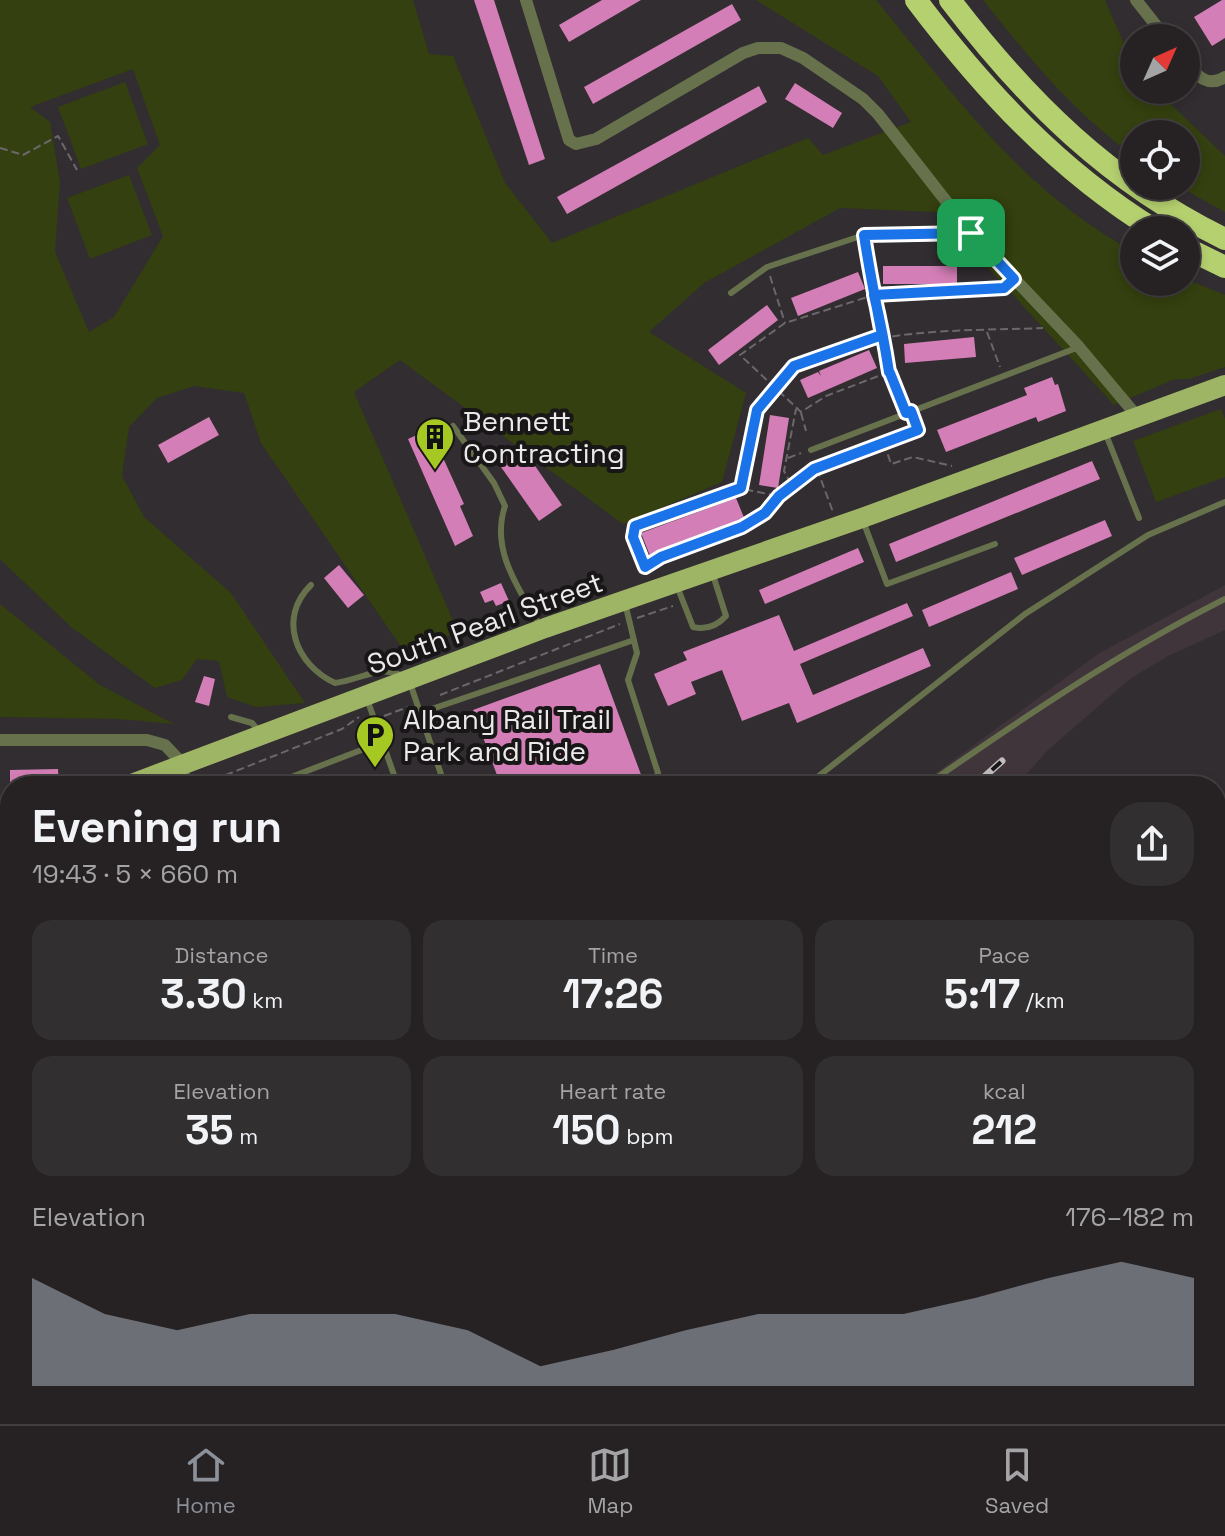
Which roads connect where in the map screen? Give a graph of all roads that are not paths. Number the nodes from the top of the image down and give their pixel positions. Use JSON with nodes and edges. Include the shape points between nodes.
{"nodes":[{"id":1,"x":916,"y":0,"type":"edge"},
{"id":2,"x":950,"y":0,"type":"edge"},
{"id":3,"x":1136,"y":0,"type":"edge"},
{"id":4,"x":527,"y":1,"type":"edge"},
{"id":5,"x":1155,"y":24,"type":"edge"},
{"id":6,"x":1200,"y":77,"type":"edge"},
{"id":7,"x":1225,"y":77,"type":"edge"},
{"id":8,"x":1135,"y":216,"type":"edge"},
{"id":9,"x":971,"y":233,"type":"junction"},
{"id":10,"x":1225,"y":239,"type":"edge"},
{"id":11,"x":1200,"y":255,"type":"edge"},
{"id":12,"x":1225,"y":267,"type":"edge"},
{"id":13,"x":731,"y":293,"type":"dead end"},
{"id":14,"x":1079,"y":347,"type":"junction"},
{"id":15,"x":1225,"y":385,"type":"edge"},
{"id":16,"x":1136,"y":415,"type":"junction"},
{"id":17,"x":453,"y":426,"type":"dead end"},
{"id":18,"x":1103,"y":428,"type":"junction"},
{"id":19,"x":811,"y":450,"type":"road end"},
{"id":20,"x":1225,"y":502,"type":"edge"},
{"id":21,"x":862,"y":518,"type":"junction"},
{"id":22,"x":1139,"y":518,"type":"dead end"},
{"id":23,"x":995,"y":544,"type":"dead end"},
{"id":24,"x":714,"y":576,"type":"junction"},
{"id":25,"x":676,"y":583,"type":"junction"},
{"id":26,"x":311,"y":585,"type":"dead end"},
{"id":27,"x":1225,"y":599,"type":"edge"},
{"id":28,"x":625,"y":601,"type":"junction"},
{"id":29,"x":541,"y":630,"type":"junction"},
{"id":30,"x":634,"y":640,"type":"junction"},
{"id":31,"x":409,"y":680,"type":"junction"},
{"id":32,"x":366,"y":697,"type":"junction"},
{"id":33,"x":420,"y":713,"type":"junction"},
{"id":34,"x":231,"y":717,"type":"dead end"},
{"id":35,"x":261,"y":734,"type":"junction"},
{"id":36,"x":0,"y":740,"type":"edge"},
{"id":37,"x":382,"y":742,"type":"junction"},
{"id":38,"x":182,"y":763,"type":"junction"},
{"id":39,"x":150,"y":776,"type":"edge"},
{"id":40,"x":188,"y":776,"type":"edge"},
{"id":41,"x":294,"y":776,"type":"edge"},
{"id":42,"x":394,"y":776,"type":"edge"},
{"id":43,"x":442,"y":776,"type":"edge"},
{"id":44,"x":657,"y":776,"type":"edge"},
{"id":45,"x":819,"y":776,"type":"edge"},
{"id":46,"x":940,"y":776,"type":"edge"}],
"edges":[{"from":1,"to":8,"type":"highway","via":[[1020,124],[1073,173]]},
{"from":2,"to":10,"type":"highway","via":[[1012,78],[1085,150],[1140,191]]},
{"from":3,"to":5,"type":"street"},
{"from":4,"to":9,"type":"street","via":[[569,140],[576,144],[596,139],[743,53],[781,48],[863,99]]},
{"from":6,"to":7,"type":"street","via":[[1213,82]]},
{"from":9,"to":13,"type":"lane","via":[[864,235],[767,267]]},
{"from":9,"to":14,"type":"street"},
{"from":11,"to":12,"type":"highway"},
{"from":14,"to":16,"type":"street"},
{"from":14,"to":19,"type":"lane"},
{"from":15,"to":16,"type":"main road","name":"South Pearl Street"},
{"from":16,"to":18,"type":"main road","name":"South Pearl Street"},
{"from":17,"to":29,"type":"lane","via":[[505,506],[499,525],[506,567]]},
{"from":18,"to":21,"type":"main road","name":"South Pearl Street"},
{"from":18,"to":22,"type":"lane"},
{"from":20,"to":45,"type":"lane","via":[[1148,535],[1025,614]]},
{"from":21,"to":23,"type":"lane","via":[[887,584]]},
{"from":21,"to":24,"type":"main road","name":"South Pearl Street"},
{"from":24,"to":25,"type":"main road","name":"South Pearl Street"},
{"from":24,"to":25,"type":"lane","via":[[726,616],[702,629],[689,620]]},
{"from":25,"to":28,"type":"main road","name":"South Pearl Street"},
{"from":26,"to":31,"type":"lane","via":[[300,596],[291,628],[308,665],[335,683],[386,669]]},
{"from":27,"to":46,"type":"lane","via":[[1028,715]]},
{"from":28,"to":29,"type":"main road","name":"South Pearl Street"},
{"from":28,"to":30,"type":"lane"},
{"from":29,"to":31,"type":"main road","name":"South Pearl Street"},
{"from":30,"to":33,"type":"lane"},
{"from":30,"to":44,"type":"lane","via":[[637,653],[628,680]]},
{"from":31,"to":32,"type":"main road","name":"South Pearl Street"},
{"from":31,"to":33,"type":"lane"},
{"from":32,"to":35,"type":"main road","name":"South Pearl Street"},
{"from":32,"to":37,"type":"lane"},
{"from":33,"to":43,"type":"lane"},
{"from":34,"to":35,"type":"lane","via":[[252,723]]},
{"from":35,"to":38,"type":"main road","name":"South Pearl Street"},
{"from":36,"to":38,"type":"street","via":[[147,740],[165,745]]},
{"from":37,"to":41,"type":"lane"},
{"from":37,"to":42,"type":"lane"},
{"from":38,"to":39,"type":"main road","name":"South Pearl Street"},
{"from":38,"to":40,"type":"lane"}]}
